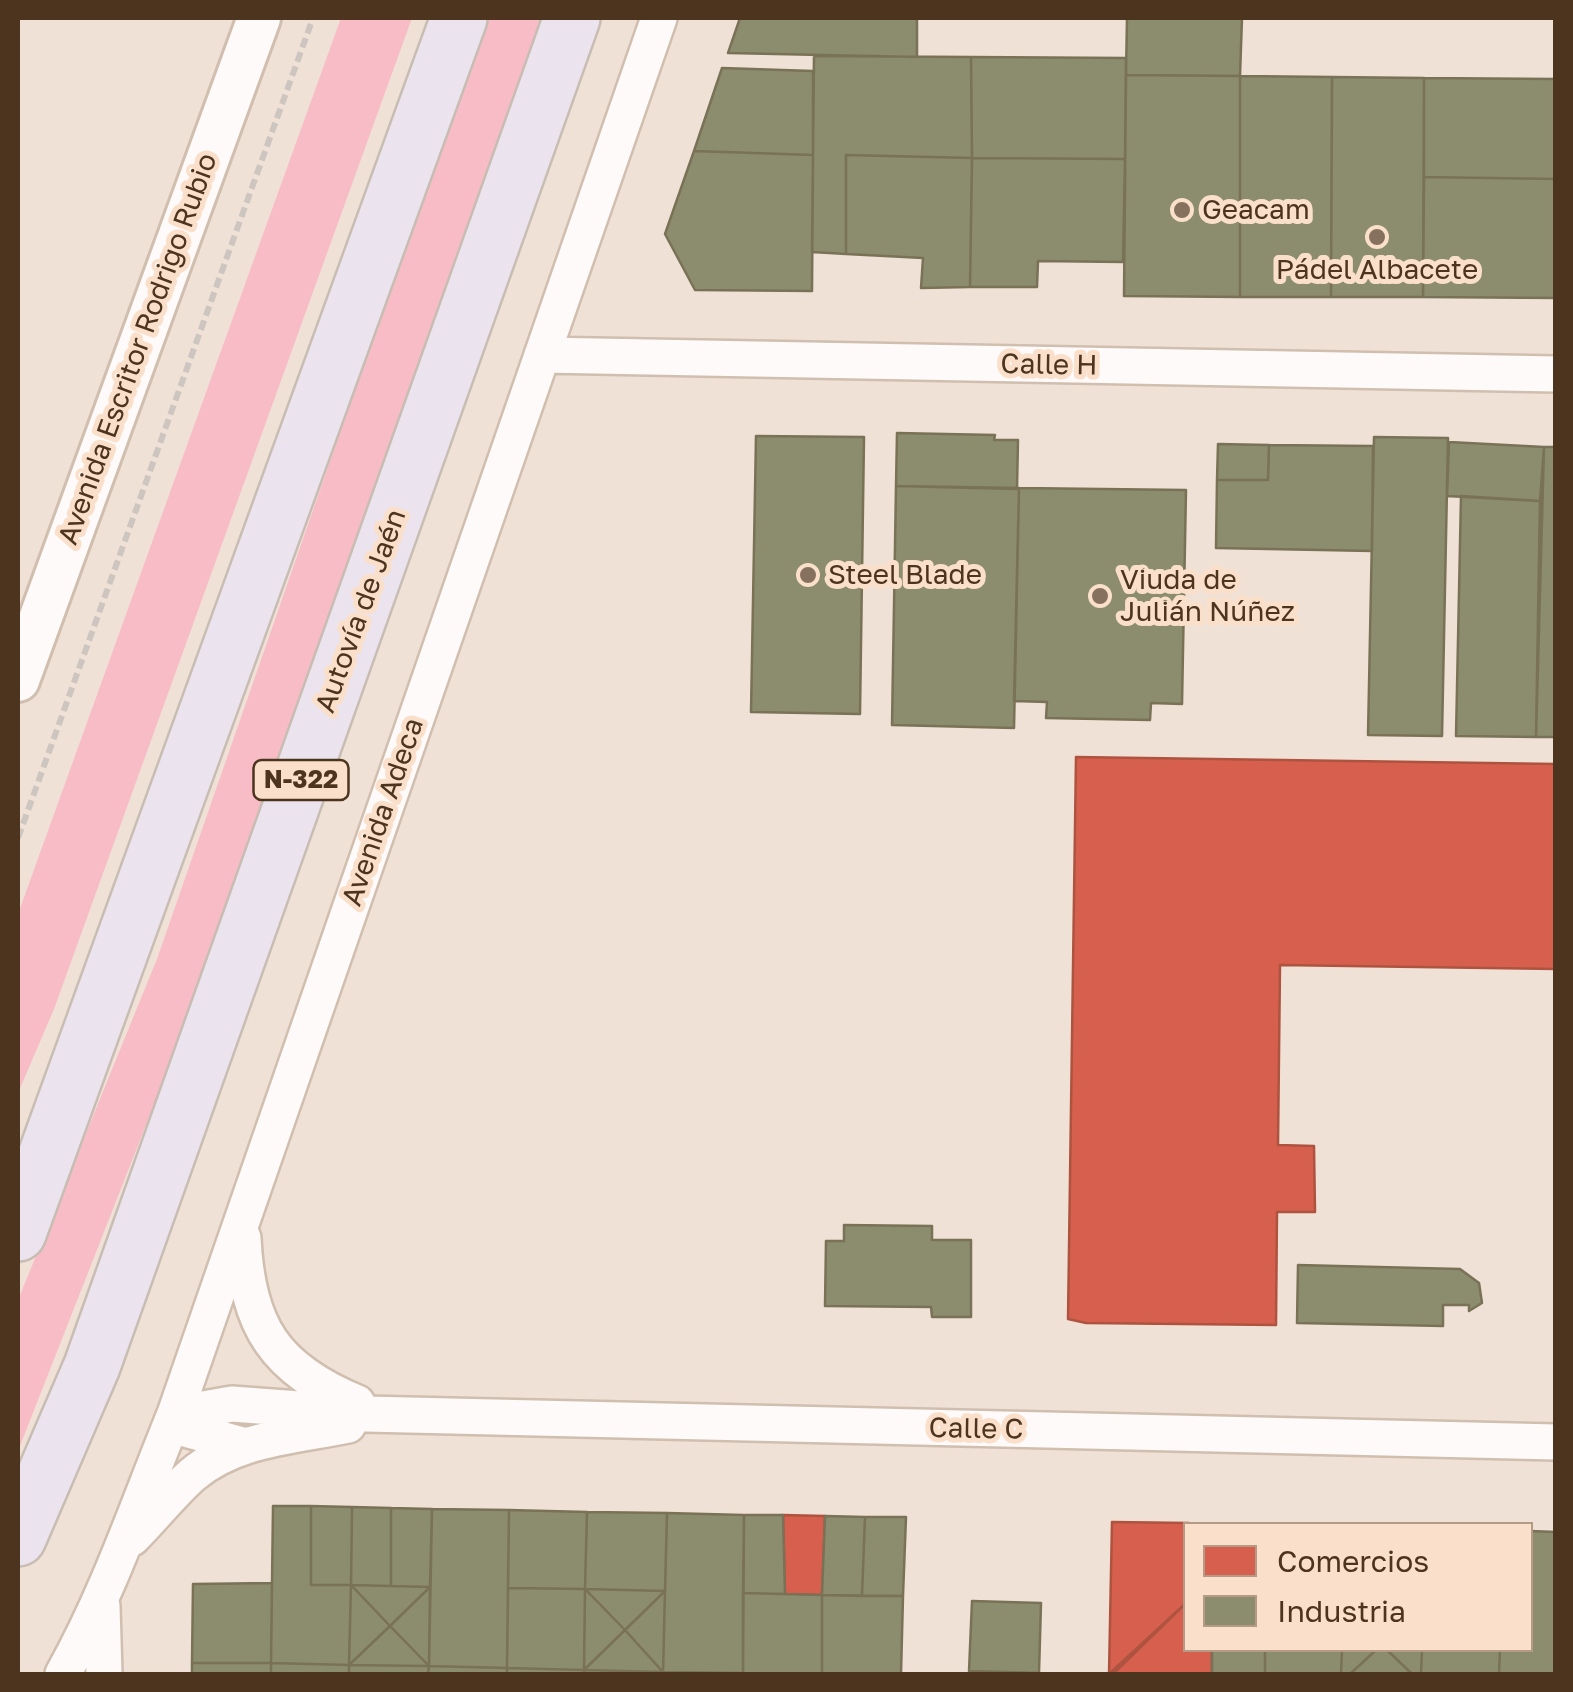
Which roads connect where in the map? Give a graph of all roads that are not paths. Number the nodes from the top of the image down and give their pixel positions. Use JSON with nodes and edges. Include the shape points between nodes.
{"nodes":[{"id":1,"x":259,"y":18,"type":"edge"},
{"id":2,"x":459,"y":18,"type":"edge"},
{"id":3,"x":572,"y":18,"type":"edge"},
{"id":4,"x":659,"y":18,"type":"edge"},
{"id":5,"x":542,"y":355,"type":"junction"},
{"id":6,"x":1556,"y":374,"type":"edge"},
{"id":7,"x":18,"y":680,"type":"edge"},
{"id":8,"x":52,"y":1139,"type":"junction"},
{"id":9,"x":18,"y":1183,"type":"edge"},
{"id":10,"x":242,"y":1218,"type":"junction"},
{"id":11,"x":18,"y":1233,"type":"edge"},
{"id":12,"x":92,"y":1366,"type":"junction"},
{"id":13,"x":176,"y":1414,"type":"junction"},
{"id":14,"x":396,"y":1415,"type":"junction"},
{"id":15,"x":1556,"y":1442,"type":"edge"},
{"id":16,"x":246,"y":1446,"type":"junction"},
{"id":17,"x":18,"y":1538,"type":"edge"},
{"id":18,"x":118,"y":1554,"type":"junction"},
{"id":19,"x":18,"y":1561,"type":"edge"},
{"id":20,"x":102,"y":1605,"type":"junction"},
{"id":21,"x":64,"y":1674,"type":"edge"},
{"id":22,"x":104,"y":1674,"type":"edge"}],
"edges":[{"from":1,"to":7,"type":"street","name":"Avenida Escritor Rodrigo Rubio"},
{"from":2,"to":8,"type":"highway"},
{"from":3,"to":12,"type":"highway","name":"Autovía de Jaén","number":"N-322"},
{"from":4,"to":5,"type":"street","name":"Avenida Adeca"},
{"from":5,"to":6,"type":"street","name":"Calle H"},
{"from":5,"to":10,"type":"street","name":"Avenida Adeca"},
{"from":8,"to":9,"type":"highway"},
{"from":8,"to":11,"type":"highway"},
{"from":10,"to":13,"type":"street","name":"Avenida Adeca"},
{"from":10,"to":14,"type":"street","name":"Calle C","via":[[251,1306],[270,1343],[318,1387]]},
{"from":12,"to":17,"type":"highway","name":"Autovía de Jaén","number":"N-322"},
{"from":12,"to":19,"type":"highway"},
{"from":13,"to":14,"type":"street","name":"Calle C","via":[[232,1404]]},
{"from":13,"to":16,"type":"street","name":"Calle C","via":[[186,1429]]},
{"from":13,"to":18,"type":"street","name":"Avenida Adeca"},
{"from":14,"to":15,"type":"street","name":"Calle C"},
{"from":14,"to":16,"type":"street","name":"Calle C"},
{"from":16,"to":18,"type":"street","name":"Calle C","via":[[193,1475]]},
{"from":18,"to":20,"type":"street","name":"Avenida Adeca"},
{"from":20,"to":21,"type":"street","name":"Avenida Adeca"},
{"from":20,"to":22,"type":"street","name":"Avenida Adeca"}]}
